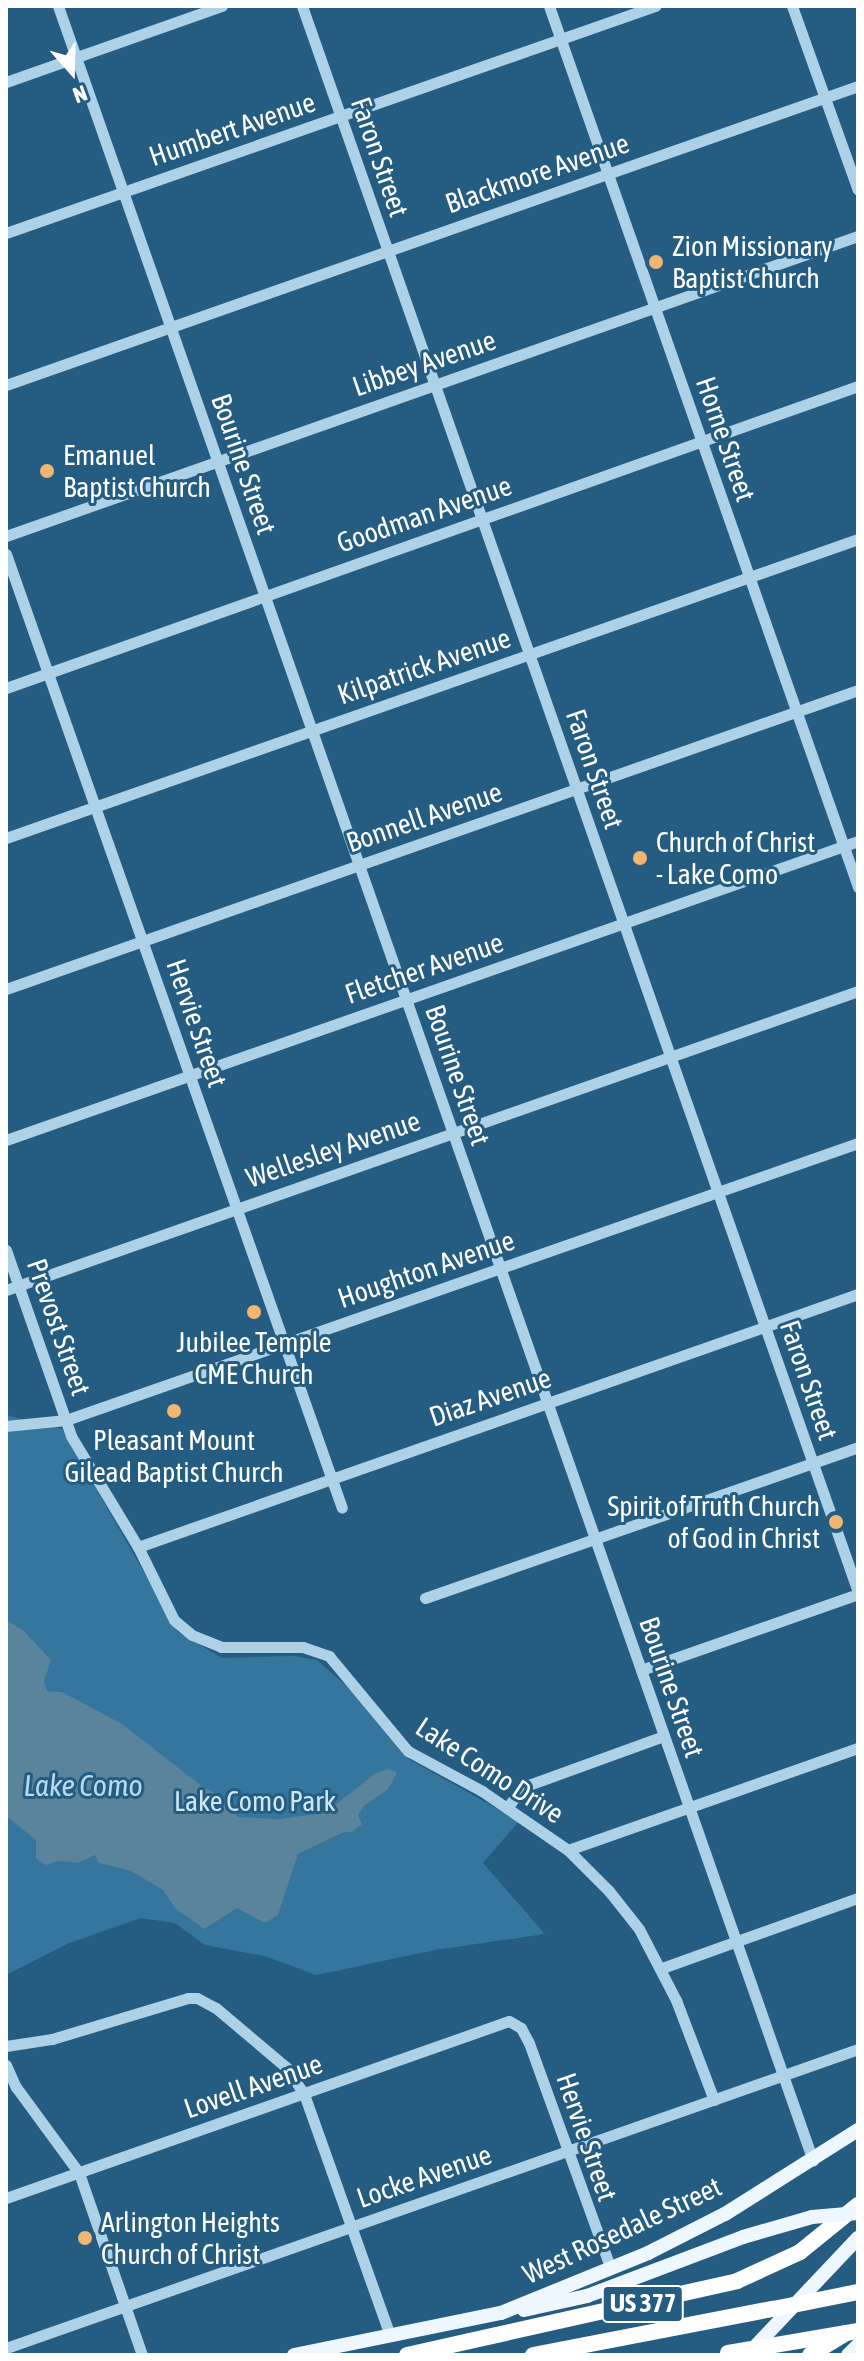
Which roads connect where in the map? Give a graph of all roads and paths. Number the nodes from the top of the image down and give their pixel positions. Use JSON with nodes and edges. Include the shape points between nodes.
{"nodes":[{"id":1,"x":58,"y":6,"type":"edge"},
{"id":2,"x":222,"y":6,"type":"edge"},
{"id":3,"x":302,"y":6,"type":"edge"},
{"id":4,"x":549,"y":6,"type":"edge"},
{"id":5,"x":655,"y":6,"type":"edge"},
{"id":6,"x":792,"y":6,"type":"edge"},
{"id":7,"x":560,"y":39,"type":"junction"},
{"id":8,"x":76,"y":57,"type":"junction"},
{"id":9,"x":6,"y":82,"type":"edge"},
{"id":10,"x":858,"y":86,"type":"edge"},
{"id":11,"x":825,"y":98,"type":"junction"},
{"id":12,"x":340,"y":116,"type":"junction"},
{"id":13,"x":608,"y":174,"type":"junction"},
{"id":14,"x":858,"y":190,"type":"edge"},
{"id":15,"x":123,"y":192,"type":"junction"},
{"id":16,"x":6,"y":233,"type":"edge"},
{"id":17,"x":858,"y":236,"type":"edge"},
{"id":18,"x":388,"y":251,"type":"junction"},
{"id":19,"x":654,"y":307,"type":"junction"},
{"id":20,"x":171,"y":328,"type":"junction"},
{"id":21,"x":6,"y":385,"type":"edge"},
{"id":22,"x":435,"y":385,"type":"junction"},
{"id":23,"x":858,"y":386,"type":"edge"},
{"id":24,"x":701,"y":441,"type":"junction"},
{"id":25,"x":218,"y":462,"type":"junction"},
{"id":26,"x":482,"y":519,"type":"junction"},
{"id":27,"x":6,"y":536,"type":"edge"},
{"id":28,"x":858,"y":539,"type":"edge"},
{"id":29,"x":6,"y":554,"type":"edge"},
{"id":30,"x":749,"y":577,"type":"junction"},
{"id":31,"x":265,"y":596,"type":"junction"},
{"id":32,"x":529,"y":655,"type":"junction"},
{"id":33,"x":48,"y":673,"type":"junction"},
{"id":34,"x":6,"y":688,"type":"edge"},
{"id":35,"x":858,"y":690,"type":"edge"},
{"id":36,"x":796,"y":712,"type":"junction"},
{"id":37,"x":312,"y":731,"type":"junction"},
{"id":38,"x":576,"y":789,"type":"junction"},
{"id":39,"x":95,"y":807,"type":"junction"},
{"id":40,"x":6,"y":838,"type":"edge"},
{"id":41,"x":858,"y":841,"type":"edge"},
{"id":42,"x":844,"y":846,"type":"junction"},
{"id":43,"x":359,"y":865,"type":"junction"},
{"id":44,"x":858,"y":887,"type":"edge"},
{"id":45,"x":623,"y":923,"type":"junction"},
{"id":46,"x":142,"y":941,"type":"junction"},
{"id":47,"x":6,"y":989,"type":"edge"},
{"id":48,"x":858,"y":991,"type":"edge"},
{"id":49,"x":406,"y":1000,"type":"junction"},
{"id":50,"x":670,"y":1057,"type":"junction"},
{"id":51,"x":190,"y":1075,"type":"junction"},
{"id":52,"x":453,"y":1133,"type":"junction"},
{"id":53,"x":6,"y":1140,"type":"edge"},
{"id":54,"x":858,"y":1143,"type":"edge"},
{"id":55,"x":718,"y":1192,"type":"junction"},
{"id":56,"x":237,"y":1209,"type":"junction"},
{"id":57,"x":6,"y":1250,"type":"edge"},
{"id":58,"x":500,"y":1268,"type":"junction"},
{"id":59,"x":19,"y":1286,"type":"junction"},
{"id":60,"x":6,"y":1290,"type":"edge"},
{"id":61,"x":858,"y":1294,"type":"edge"},
{"id":62,"x":765,"y":1327,"type":"junction"},
{"id":63,"x":284,"y":1344,"type":"junction"},
{"id":64,"x":547,"y":1402,"type":"junction"},
{"id":65,"x":66,"y":1420,"type":"junction"},
{"id":66,"x":6,"y":1426,"type":"edge"},
{"id":67,"x":858,"y":1447,"type":"edge"},
{"id":68,"x":813,"y":1463,"type":"junction"},
{"id":69,"x":331,"y":1477,"type":"junction"},
{"id":70,"x":342,"y":1508,"type":"dead end"},
{"id":71,"x":595,"y":1538,"type":"junction"},
{"id":72,"x":138,"y":1547,"type":"junction"},
{"id":73,"x":858,"y":1593,"type":"edge"},
{"id":74,"x":425,"y":1598,"type":"dead end"},
{"id":75,"x":641,"y":1670,"type":"junction"},
{"id":76,"x":664,"y":1736,"type":"junction"},
{"id":77,"x":858,"y":1748,"type":"edge"},
{"id":78,"x":507,"y":1808,"type":"junction"},
{"id":79,"x":689,"y":1808,"type":"junction"},
{"id":80,"x":568,"y":1850,"type":"junction"},
{"id":81,"x":858,"y":1898,"type":"edge"},
{"id":82,"x":736,"y":1941,"type":"junction"},
{"id":83,"x":662,"y":1968,"type":"junction"},
{"id":84,"x":516,"y":2023,"type":"joint"},
{"id":85,"x":6,"y":2046,"type":"edge"},
{"id":86,"x":858,"y":2049,"type":"edge"},
{"id":87,"x":6,"y":2065,"type":"edge"},
{"id":88,"x":783,"y":2076,"type":"junction"},
{"id":89,"x":304,"y":2094,"type":"junction"},
{"id":90,"x":714,"y":2100,"type":"junction"},
{"id":91,"x":858,"y":2130,"type":"edge"},
{"id":92,"x":566,"y":2152,"type":"junction"},
{"id":93,"x":813,"y":2161,"type":"junction"},
{"id":94,"x":79,"y":2173,"type":"junction"},
{"id":95,"x":6,"y":2198,"type":"edge"},
{"id":96,"x":858,"y":2205,"type":"edge"},
{"id":97,"x":858,"y":2213,"type":"edge"},
{"id":98,"x":351,"y":2227,"type":"junction"},
{"id":99,"x":858,"y":2238,"type":"edge"},
{"id":100,"x":611,"y":2269,"type":"junction"},
{"id":101,"x":858,"y":2291,"type":"edge"},
{"id":102,"x":125,"y":2306,"type":"junction"},
{"id":103,"x":501,"y":2313,"type":"junction"},
{"id":104,"x":858,"y":2324,"type":"edge"},
{"id":105,"x":858,"y":2331,"type":"edge"},
{"id":106,"x":390,"y":2335,"type":"junction"},
{"id":107,"x":858,"y":2345,"type":"edge"},
{"id":108,"x":6,"y":2348,"type":"edge"},
{"id":109,"x":725,"y":2354,"type":"edge"},
{"id":110,"x":142,"y":2355,"type":"edge"},
{"id":111,"x":294,"y":2355,"type":"edge"},
{"id":112,"x":407,"y":2355,"type":"edge"},
{"id":113,"x":533,"y":2355,"type":"edge"},
{"id":114,"x":747,"y":2355,"type":"edge"},
{"id":115,"x":810,"y":2355,"type":"edge"},
{"id":116,"x":848,"y":2355,"type":"edge"}],
"edges":[{"from":1,"to":8,"type":"street","name":"Bourine Street"},
{"from":2,"to":8,"type":"street"},
{"from":3,"to":12,"type":"street","name":"Faron Street"},
{"from":4,"to":7,"type":"street","name":"Horne Street"},
{"from":5,"to":7,"type":"street","name":"Humbert Avenue"},
{"from":6,"to":11,"type":"street"},
{"from":7,"to":12,"type":"street","name":"Humbert Avenue"},
{"from":7,"to":13,"type":"street","name":"Horne Street"},
{"from":8,"to":9,"type":"street"},
{"from":8,"to":15,"type":"street","name":"Bourine Street"},
{"from":10,"to":11,"type":"street","name":"Blackmore Avenue"},
{"from":11,"to":13,"type":"street","name":"Blackmore Avenue"},
{"from":11,"to":14,"type":"street"},
{"from":12,"to":15,"type":"street","name":"Humbert Avenue"},
{"from":12,"to":18,"type":"street","name":"Faron Street"},
{"from":13,"to":18,"type":"street","name":"Blackmore Avenue"},
{"from":13,"to":19,"type":"street","name":"Horne Street"},
{"from":15,"to":16,"type":"street","name":"Humbert Avenue"},
{"from":15,"to":20,"type":"street","name":"Bourine Street"},
{"from":17,"to":19,"type":"street","name":"Libbey Avenue"},
{"from":18,"to":20,"type":"street","name":"Blackmore Avenue"},
{"from":18,"to":22,"type":"street","name":"Faron Street"},
{"from":19,"to":22,"type":"street","name":"Libbey Avenue"},
{"from":19,"to":24,"type":"street","name":"Horne Street"},
{"from":20,"to":21,"type":"street","name":"Blackmore Avenue"},
{"from":20,"to":25,"type":"street","name":"Bourine Street"},
{"from":22,"to":25,"type":"street","name":"Libbey Avenue"},
{"from":22,"to":26,"type":"street","name":"Faron Street"},
{"from":23,"to":24,"type":"street","name":"Goodman Avenue"},
{"from":24,"to":26,"type":"street","name":"Goodman Avenue"},
{"from":24,"to":30,"type":"street","name":"Horne Street"},
{"from":25,"to":27,"type":"street","name":"Libbey Avenue"},
{"from":25,"to":31,"type":"street","name":"Bourine Street"},
{"from":26,"to":31,"type":"street","name":"Goodman Avenue"},
{"from":26,"to":32,"type":"street","name":"Faron Street"},
{"from":28,"to":30,"type":"street","name":"Kilpatrick Avenue"},
{"from":29,"to":33,"type":"street","name":"Hervie Street"},
{"from":30,"to":32,"type":"street","name":"Kilpatrick Avenue"},
{"from":30,"to":36,"type":"street","name":"Horne Street"},
{"from":31,"to":33,"type":"street","name":"Goodman Avenue"},
{"from":31,"to":37,"type":"street","name":"Bourine Street"},
{"from":32,"to":37,"type":"street","name":"Kilpatrick Avenue"},
{"from":32,"to":38,"type":"street","name":"Faron Street"},
{"from":33,"to":34,"type":"street","name":"Goodman Avenue"},
{"from":33,"to":39,"type":"street","name":"Hervie Street"},
{"from":35,"to":36,"type":"street","name":"Bonnell Avenue"},
{"from":36,"to":38,"type":"street","name":"Bonnell Avenue"},
{"from":36,"to":42,"type":"street","name":"Horne Street"},
{"from":37,"to":39,"type":"street","name":"Kilpatrick Avenue"},
{"from":37,"to":43,"type":"street","name":"Bourine Street"},
{"from":38,"to":43,"type":"street","name":"Bonnell Avenue"},
{"from":38,"to":45,"type":"street","name":"Faron Street"},
{"from":39,"to":40,"type":"street","name":"Kilpatrick Avenue"},
{"from":39,"to":46,"type":"street","name":"Hervie Street"},
{"from":41,"to":42,"type":"street","name":"Fletcher Avenue"},
{"from":42,"to":44,"type":"street","name":"Horne Street"},
{"from":42,"to":45,"type":"street","name":"Fletcher Avenue"},
{"from":43,"to":46,"type":"street","name":"Bonnell Avenue"},
{"from":43,"to":49,"type":"street","name":"Bourine Street"},
{"from":45,"to":49,"type":"street","name":"Fletcher Avenue"},
{"from":45,"to":50,"type":"street","name":"Faron Street"},
{"from":46,"to":47,"type":"street","name":"Bonnell Avenue"},
{"from":46,"to":51,"type":"street","name":"Hervie Street"},
{"from":48,"to":50,"type":"street","name":"Wellesley Avenue"},
{"from":49,"to":51,"type":"street","name":"Fletcher Avenue"},
{"from":49,"to":52,"type":"street","name":"Bourine Street"},
{"from":50,"to":52,"type":"street","name":"Wellesley Avenue"},
{"from":50,"to":55,"type":"street","name":"Faron Street"},
{"from":51,"to":53,"type":"street","name":"Fletcher Avenue"},
{"from":51,"to":56,"type":"street","name":"Hervie Street"},
{"from":52,"to":56,"type":"street","name":"Wellesley Avenue"},
{"from":52,"to":58,"type":"street","name":"Bourine Street"},
{"from":54,"to":55,"type":"street","name":"Houghton Avenue"},
{"from":55,"to":58,"type":"street","name":"Houghton Avenue"},
{"from":55,"to":62,"type":"street","name":"Faron Street"},
{"from":56,"to":59,"type":"street","name":"Wellesley Avenue"},
{"from":56,"to":63,"type":"street","name":"Hervie Street"},
{"from":57,"to":59,"type":"street","name":"Prevost Street"},
{"from":58,"to":63,"type":"street","name":"Houghton Avenue"},
{"from":58,"to":64,"type":"street","name":"Bourine Street"},
{"from":59,"to":60,"type":"street","name":"Wellesley Avenue"},
{"from":59,"to":65,"type":"street","name":"Prevost Street"},
{"from":61,"to":62,"type":"street","name":"Diaz Avenue"},
{"from":62,"to":64,"type":"street","name":"Diaz Avenue"},
{"from":62,"to":68,"type":"street","name":"Faron Street"},
{"from":63,"to":65,"type":"street","name":"Houghton Avenue"},
{"from":63,"to":69,"type":"street","name":"Hervie Street"},
{"from":64,"to":69,"type":"street","name":"Diaz Avenue"},
{"from":64,"to":71,"type":"street","name":"Bourine Street"},
{"from":65,"to":66,"type":"street","name":"Houghton Avenue"},
{"from":65,"to":72,"type":"street","name":"Lake Como Drive"},
{"from":67,"to":68,"type":"street"},
{"from":68,"to":71,"type":"street"},
{"from":68,"to":73,"type":"street","name":"Faron Street"},
{"from":69,"to":70,"type":"street","name":"Hervie Street"},
{"from":69,"to":72,"type":"street","name":"Diaz Avenue"},
{"from":71,"to":74,"type":"street"},
{"from":71,"to":75,"type":"street","name":"Bourine Street"},
{"from":72,"to":78,"type":"street","name":"Lake Como Drive","via":[[164,1605],[182,1628],[221,1647],[303,1647],[329,1656],[408,1751]]},
{"from":73,"to":75,"type":"street"},
{"from":75,"to":76,"type":"street","name":"Bourine Street"},
{"from":76,"to":78,"type":"street","via":[[523,1787]]},
{"from":76,"to":79,"type":"street","name":"Bourine Street"},
{"from":77,"to":79,"type":"street"},
{"from":78,"to":80,"type":"street","name":"Lake Como Drive"},
{"from":79,"to":80,"type":"street"},
{"from":79,"to":82,"type":"street","name":"Bourine Street"},
{"from":80,"to":83,"type":"street","name":"Lake Como Drive","via":[[632,1919]]},
{"from":81,"to":82,"type":"street"},
{"from":82,"to":83,"type":"street"},
{"from":82,"to":88,"type":"street","name":"Bourine Street"},
{"from":83,"to":90,"type":"street","name":"Lake Como Drive"},
{"from":84,"to":89,"type":"street","name":"Lovell Avenue","via":[[509,2021]]},
{"from":84,"to":92,"type":"street","name":"Hervie Street","via":[[529,2043]]},
{"from":85,"to":89,"type":"street","via":[[52,2039],[168,2002],[197,1998],[287,2068]]},
{"from":86,"to":88,"type":"street","name":"Locke Avenue"},
{"from":87,"to":94,"type":"street","via":[[16,2087]]},
{"from":88,"to":90,"type":"street","name":"Locke Avenue"},
{"from":88,"to":93,"type":"street","name":"Bourine Street"},
{"from":89,"to":94,"type":"street","name":"Lovell Avenue"},
{"from":89,"to":98,"type":"street"},
{"from":90,"to":92,"type":"street","name":"Locke Avenue"},
{"from":91,"to":93,"type":"main road","name":"West Rosedale Street"},
{"from":92,"to":98,"type":"street","name":"Locke Avenue"},
{"from":92,"to":100,"type":"street","name":"Hervie Street"},
{"from":93,"to":100,"type":"main road","name":"West Rosedale Street","via":[[725,2214]]},
{"from":94,"to":95,"type":"street","name":"Lovell Avenue"},
{"from":94,"to":102,"type":"street"},
{"from":96,"to":112,"type":"highway","number":"US 377","via":[[800,2252],[737,2281]]},
{"from":97,"to":103,"type":"main road","bridge":true,"via":[[812,2217],[587,2296]]},
{"from":98,"to":102,"type":"street","name":"Locke Avenue"},
{"from":98,"to":106,"type":"street"},
{"from":99,"to":114,"type":"main road"},
{"from":100,"to":103,"type":"main road","name":"West Rosedale Street"},
{"from":101,"to":113,"type":"highway","bridge":true},
{"from":102,"to":108,"type":"street","name":"Locke Avenue"},
{"from":102,"to":110,"type":"street"},
{"from":103,"to":106,"type":"main road","name":"West Rosedale Street"},
{"from":104,"to":115,"type":"highway"},
{"from":105,"to":109,"type":"highway","bridge":true},
{"from":106,"to":111,"type":"main road","name":"West Rosedale Street"},
{"from":107,"to":116,"type":"main road"}]}
